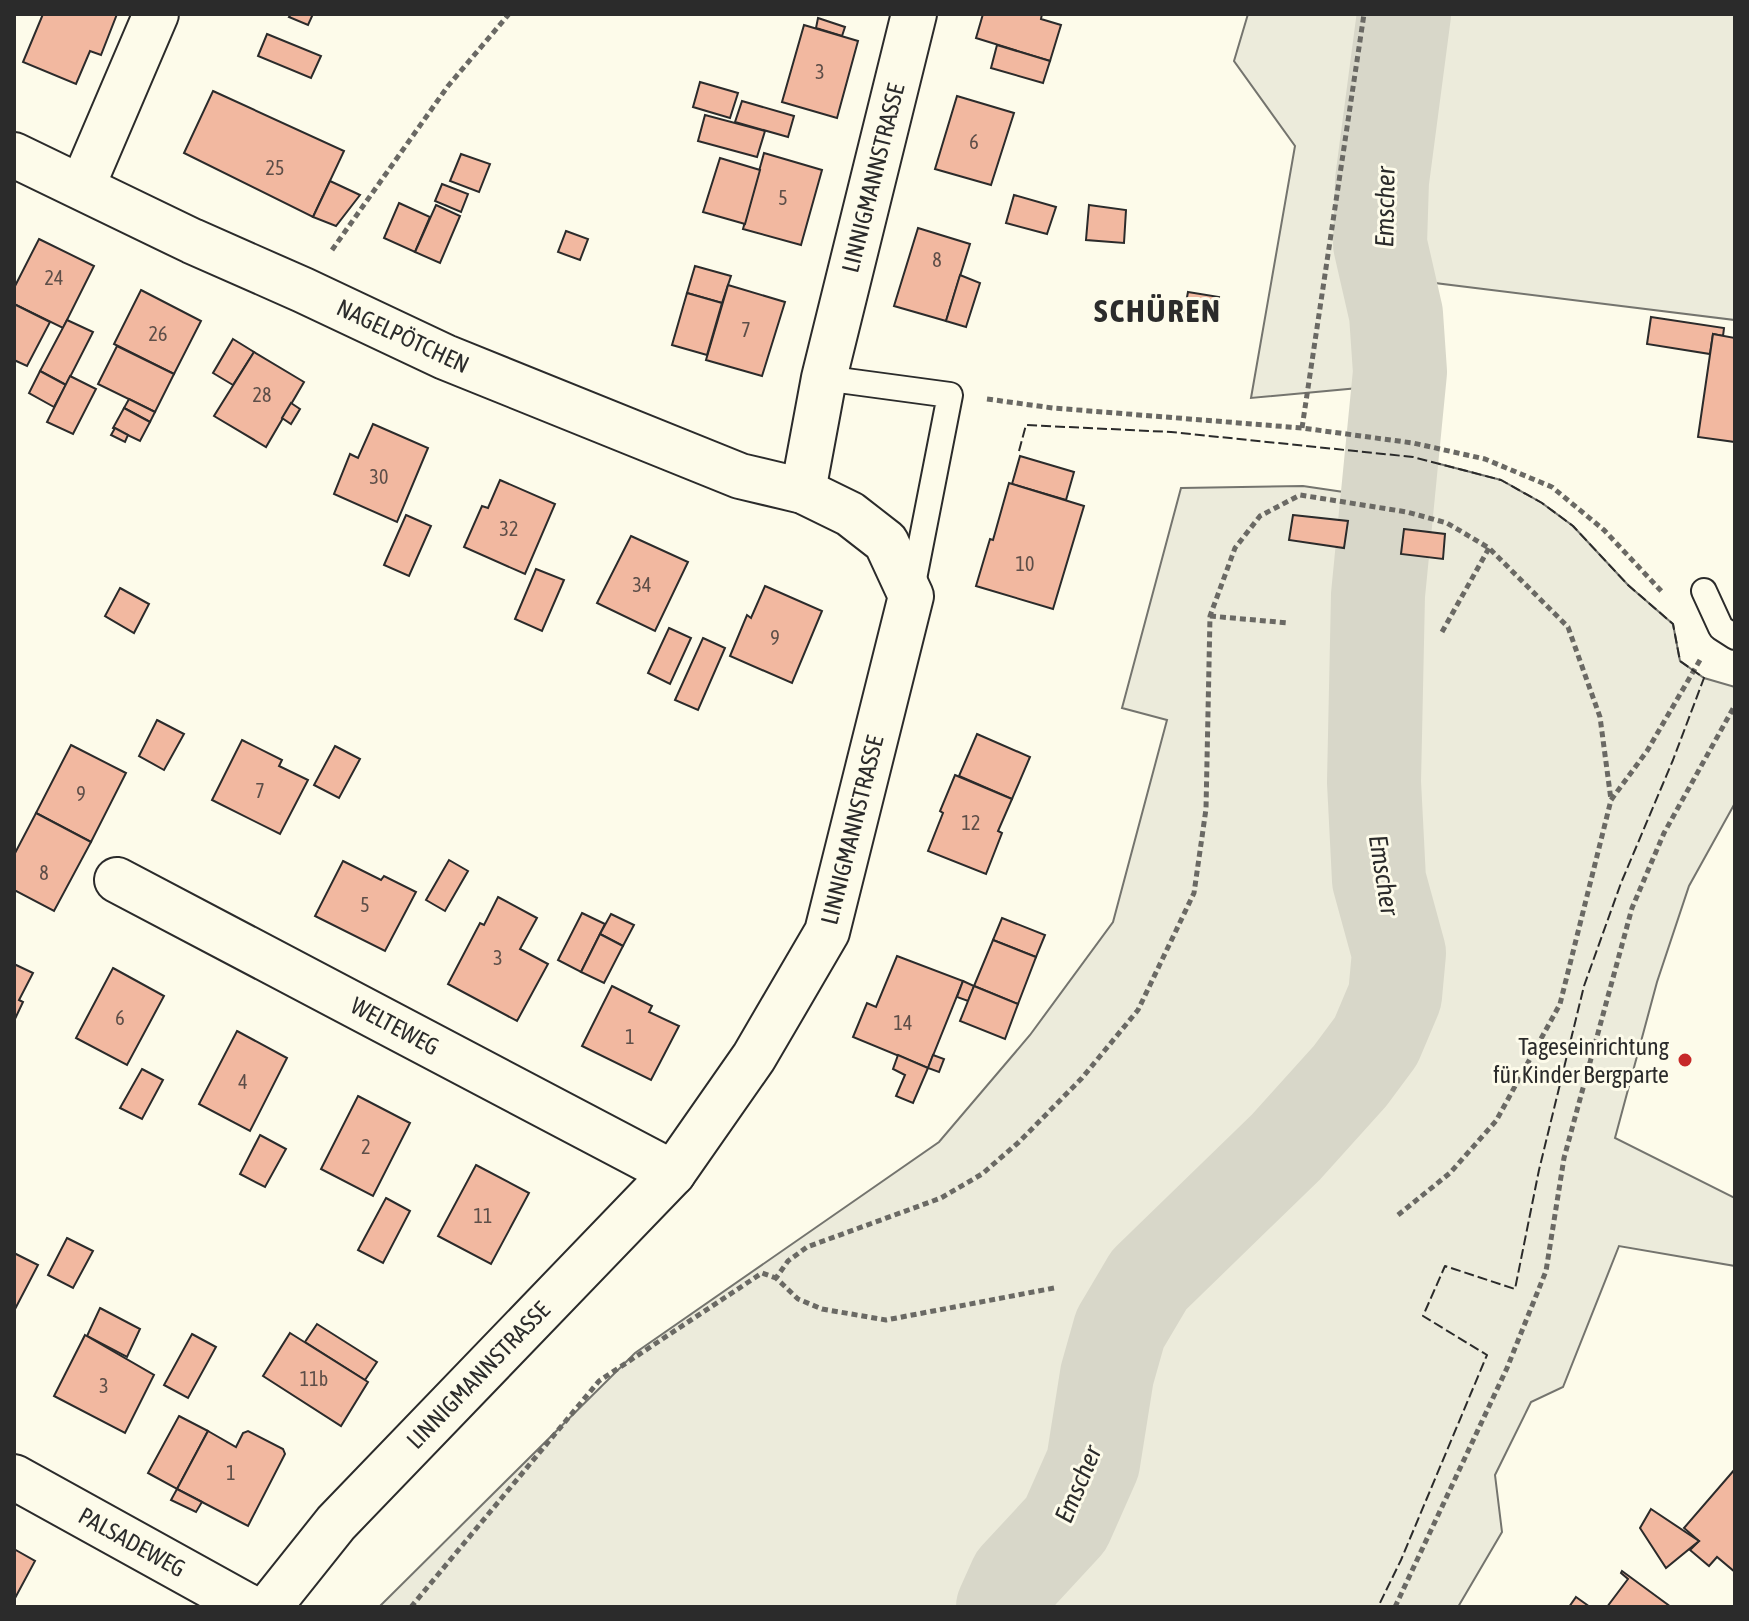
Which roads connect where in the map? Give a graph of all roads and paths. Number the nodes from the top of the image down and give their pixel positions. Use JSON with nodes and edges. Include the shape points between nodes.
{"nodes":[{"id":1,"x":156,"y":14,"type":"edge"},
{"id":2,"x":509,"y":14,"type":"edge"},
{"id":3,"x":914,"y":14,"type":"edge"},
{"id":4,"x":1364,"y":14,"type":"edge"},
{"id":5,"x":14,"y":155,"type":"edge"},
{"id":6,"x":82,"y":187,"type":"junction"},
{"id":7,"x":303,"y":290,"type":"junction"},
{"id":8,"x":824,"y":378,"type":"junction"},
{"id":9,"x":950,"y":395,"type":"junction"},
{"id":10,"x":1302,"y":428,"type":"junction"},
{"id":11,"x":803,"y":491,"type":"junction"},
{"id":12,"x":1489,"y":548,"type":"junction"},
{"id":13,"x":1704,"y":591,"type":"dead end"},
{"id":14,"x":911,"y":596,"type":"junction"},
{"id":15,"x":1210,"y":616,"type":"junction"},
{"id":16,"x":1289,"y":623,"type":"dead end"},
{"id":17,"x":1442,"y":632,"type":"dead end"},
{"id":18,"x":1728,"y":632,"type":"edge"},
{"id":19,"x":1693,"y":670,"type":"dead end"},
{"id":20,"x":1735,"y":705,"type":"edge"},
{"id":21,"x":1611,"y":800,"type":"junction"},
{"id":22,"x":117,"y":880,"type":"dead end"},
{"id":23,"x":673,"y":1173,"type":"junction"},
{"id":24,"x":1398,"y":1215,"type":"dead end"},
{"id":25,"x":776,"y":1278,"type":"junction"},
{"id":26,"x":1054,"y":1288,"type":"dead end"},
{"id":27,"x":14,"y":1477,"type":"edge"},
{"id":28,"x":249,"y":1607,"type":"edge"},
{"id":29,"x":269,"y":1607,"type":"edge"},
{"id":30,"x":411,"y":1607,"type":"edge"},
{"id":31,"x":1395,"y":1607,"type":"edge"}],
"edges":[{"from":1,"to":6,"type":"street"},
{"from":2,"to":7,"type":"path","via":[[448,86]]},
{"from":3,"to":8,"type":"street","name":"LINNIGMANNSTRASSE"},
{"from":4,"to":10,"type":"path"},
{"from":5,"to":6,"type":"street","name":"NAGELPÖTCHEN"},
{"from":6,"to":7,"type":"street","name":"NAGELPÖTCHEN"},
{"from":7,"to":11,"type":"street","name":"NAGELPÖTCHEN","via":[[445,357],[710,464]]},
{"from":8,"to":9,"type":"lane"},
{"from":8,"to":11,"type":"street","name":"LINNIGMANNSTRASSE"},
{"from":9,"to":10,"type":"path"},
{"from":9,"to":14,"type":"lane"},
{"from":10,"to":18,"type":"path","via":[[1485,459],[1552,487],[1604,530],[1676,606]]},
{"from":11,"to":14,"type":"street","via":[[850,514],[886,542]]},
{"from":12,"to":15,"type":"path","via":[[1447,523],[1300,495],[1260,516],[1235,548]]},
{"from":12,"to":17,"type":"path"},
{"from":12,"to":21,"type":"path","via":[[1568,627],[1600,717]]},
{"from":13,"to":18,"type":"lane"},
{"from":14,"to":23,"type":"street","name":"LINNIGMANNSTRASSE","via":[[827,932],[754,1057]]},
{"from":15,"to":16,"type":"path"},
{"from":15,"to":25,"type":"path","via":[[1206,809],[1194,893],[1138,1010],[1082,1078],[982,1174],[941,1198],[807,1247]]},
{"from":19,"to":21,"type":"path","via":[[1647,751]]},
{"from":20,"to":31,"type":"path","via":[[1664,833],[1632,908],[1564,1158],[1546,1271],[1507,1368]]},
{"from":21,"to":24,"type":"path","via":[[1560,1004],[1496,1121],[1450,1173]]},
{"from":22,"to":23,"type":"street","name":"WELTEWEG"},
{"from":23,"to":29,"type":"street","name":"LINNIGMANNSTRASSE","via":[[336,1523]]},
{"from":25,"to":26,"type":"path","via":[[798,1299],[822,1309],[886,1320]]},
{"from":25,"to":30,"type":"path","via":[[762,1273],[599,1381]]},
{"from":27,"to":28,"type":"street","name":"PALSADEWEG"}]}
